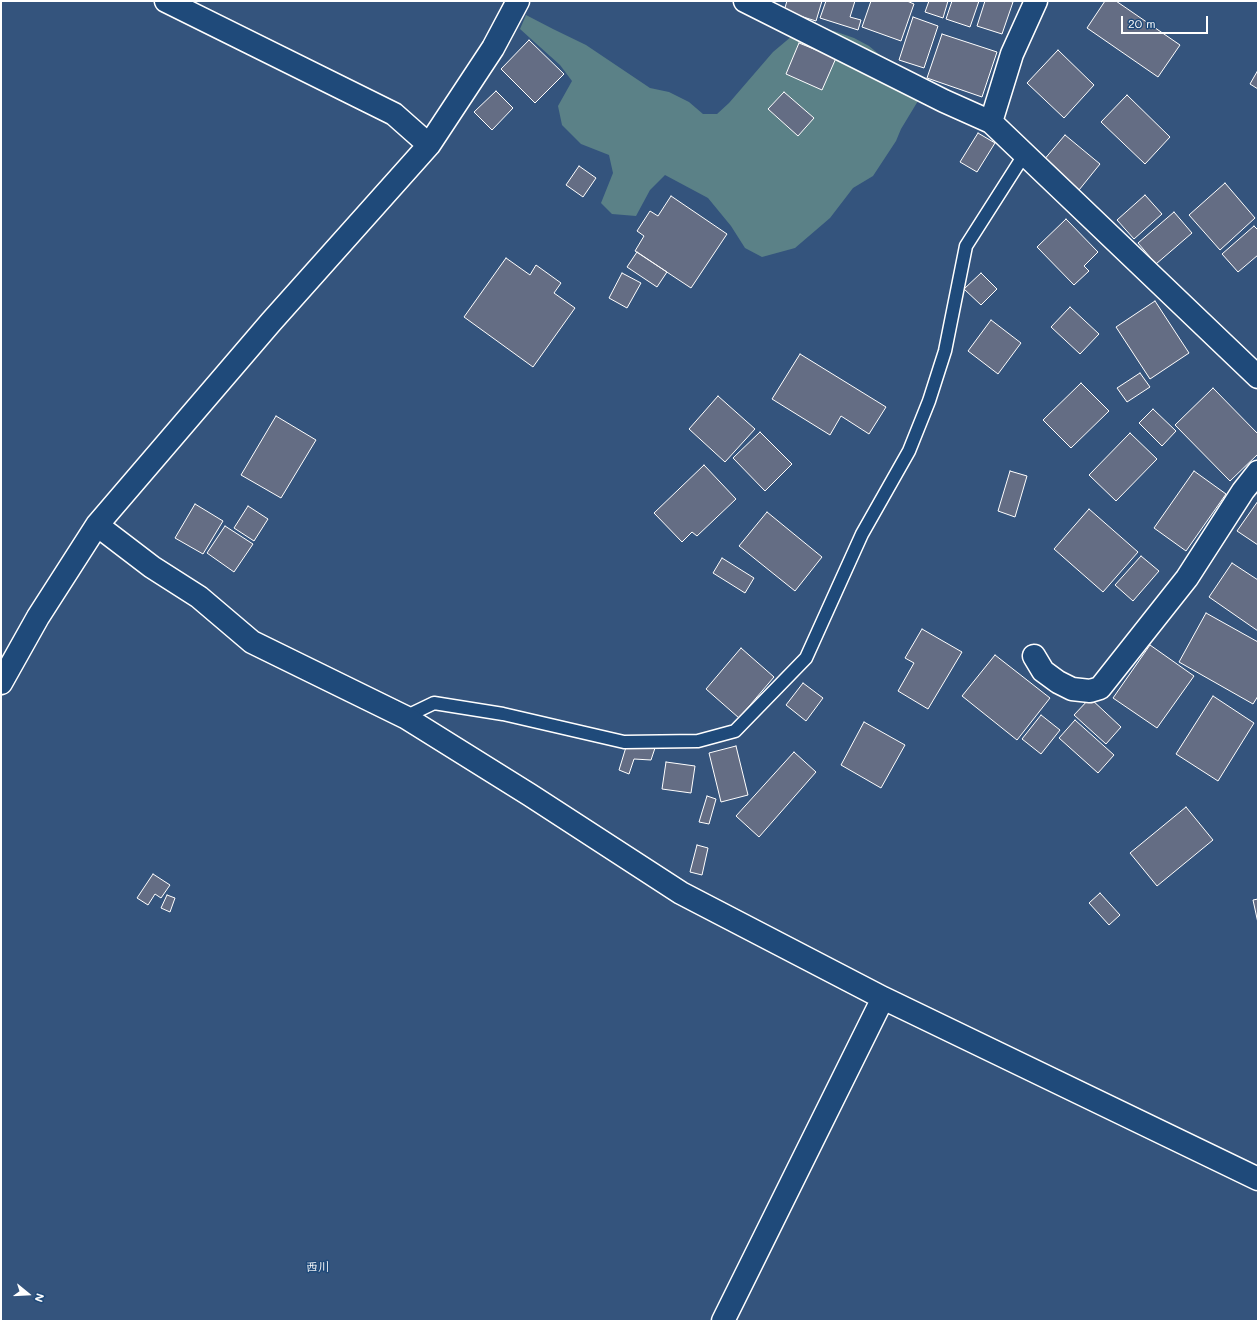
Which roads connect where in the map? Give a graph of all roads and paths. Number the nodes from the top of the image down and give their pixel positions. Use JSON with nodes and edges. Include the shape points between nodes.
{"nodes":[{"id":1,"x":166,"y":1,"type":"edge"},
{"id":2,"x":518,"y":1,"type":"edge"},
{"id":3,"x":745,"y":1,"type":"edge"},
{"id":4,"x":1036,"y":1,"type":"edge"},
{"id":5,"x":991,"y":122,"type":"junction"},
{"id":6,"x":429,"y":145,"type":"junction"},
{"id":7,"x":1024,"y":155,"type":"junction"},
{"id":8,"x":1258,"y":377,"type":"edge"},
{"id":9,"x":1258,"y":472,"type":"edge"},
{"id":10,"x":97,"y":524,"type":"junction"},
{"id":11,"x":1034,"y":656,"type":"dead end"},
{"id":12,"x":1,"y":683,"type":"edge"},
{"id":13,"x":405,"y":717,"type":"junction"},
{"id":14,"x":883,"y":998,"type":"junction"},
{"id":15,"x":1258,"y":1179,"type":"edge"},
{"id":16,"x":723,"y":1321,"type":"edge"}],
"edges":[{"from":1,"to":6,"type":"street","via":[[394,114]]},
{"from":2,"to":6,"type":"street","via":[[493,48]]},
{"from":3,"to":5,"type":"street"},
{"from":4,"to":5,"type":"street","via":[[1012,54]]},
{"from":5,"to":7,"type":"street"},
{"from":6,"to":10,"type":"street","via":[[291,299]]},
{"from":7,"to":8,"type":"street"},
{"from":7,"to":13,"type":"lane","via":[[966,246],[945,351],[929,401],[909,451],[862,534],[806,658],[735,731],[698,742],[624,742],[503,714],[434,703]]},
{"from":9,"to":11,"type":"street","via":[[1187,578],[1100,688],[1090,691],[1072,689],[1043,671]]},
{"from":10,"to":12,"type":"street","via":[[38,617]]},
{"from":10,"to":13,"type":"street","via":[[152,567],[199,597],[252,642]]},
{"from":13,"to":14,"type":"street","via":[[681,893]]},
{"from":14,"to":15,"type":"street"},
{"from":14,"to":16,"type":"street"}]}
